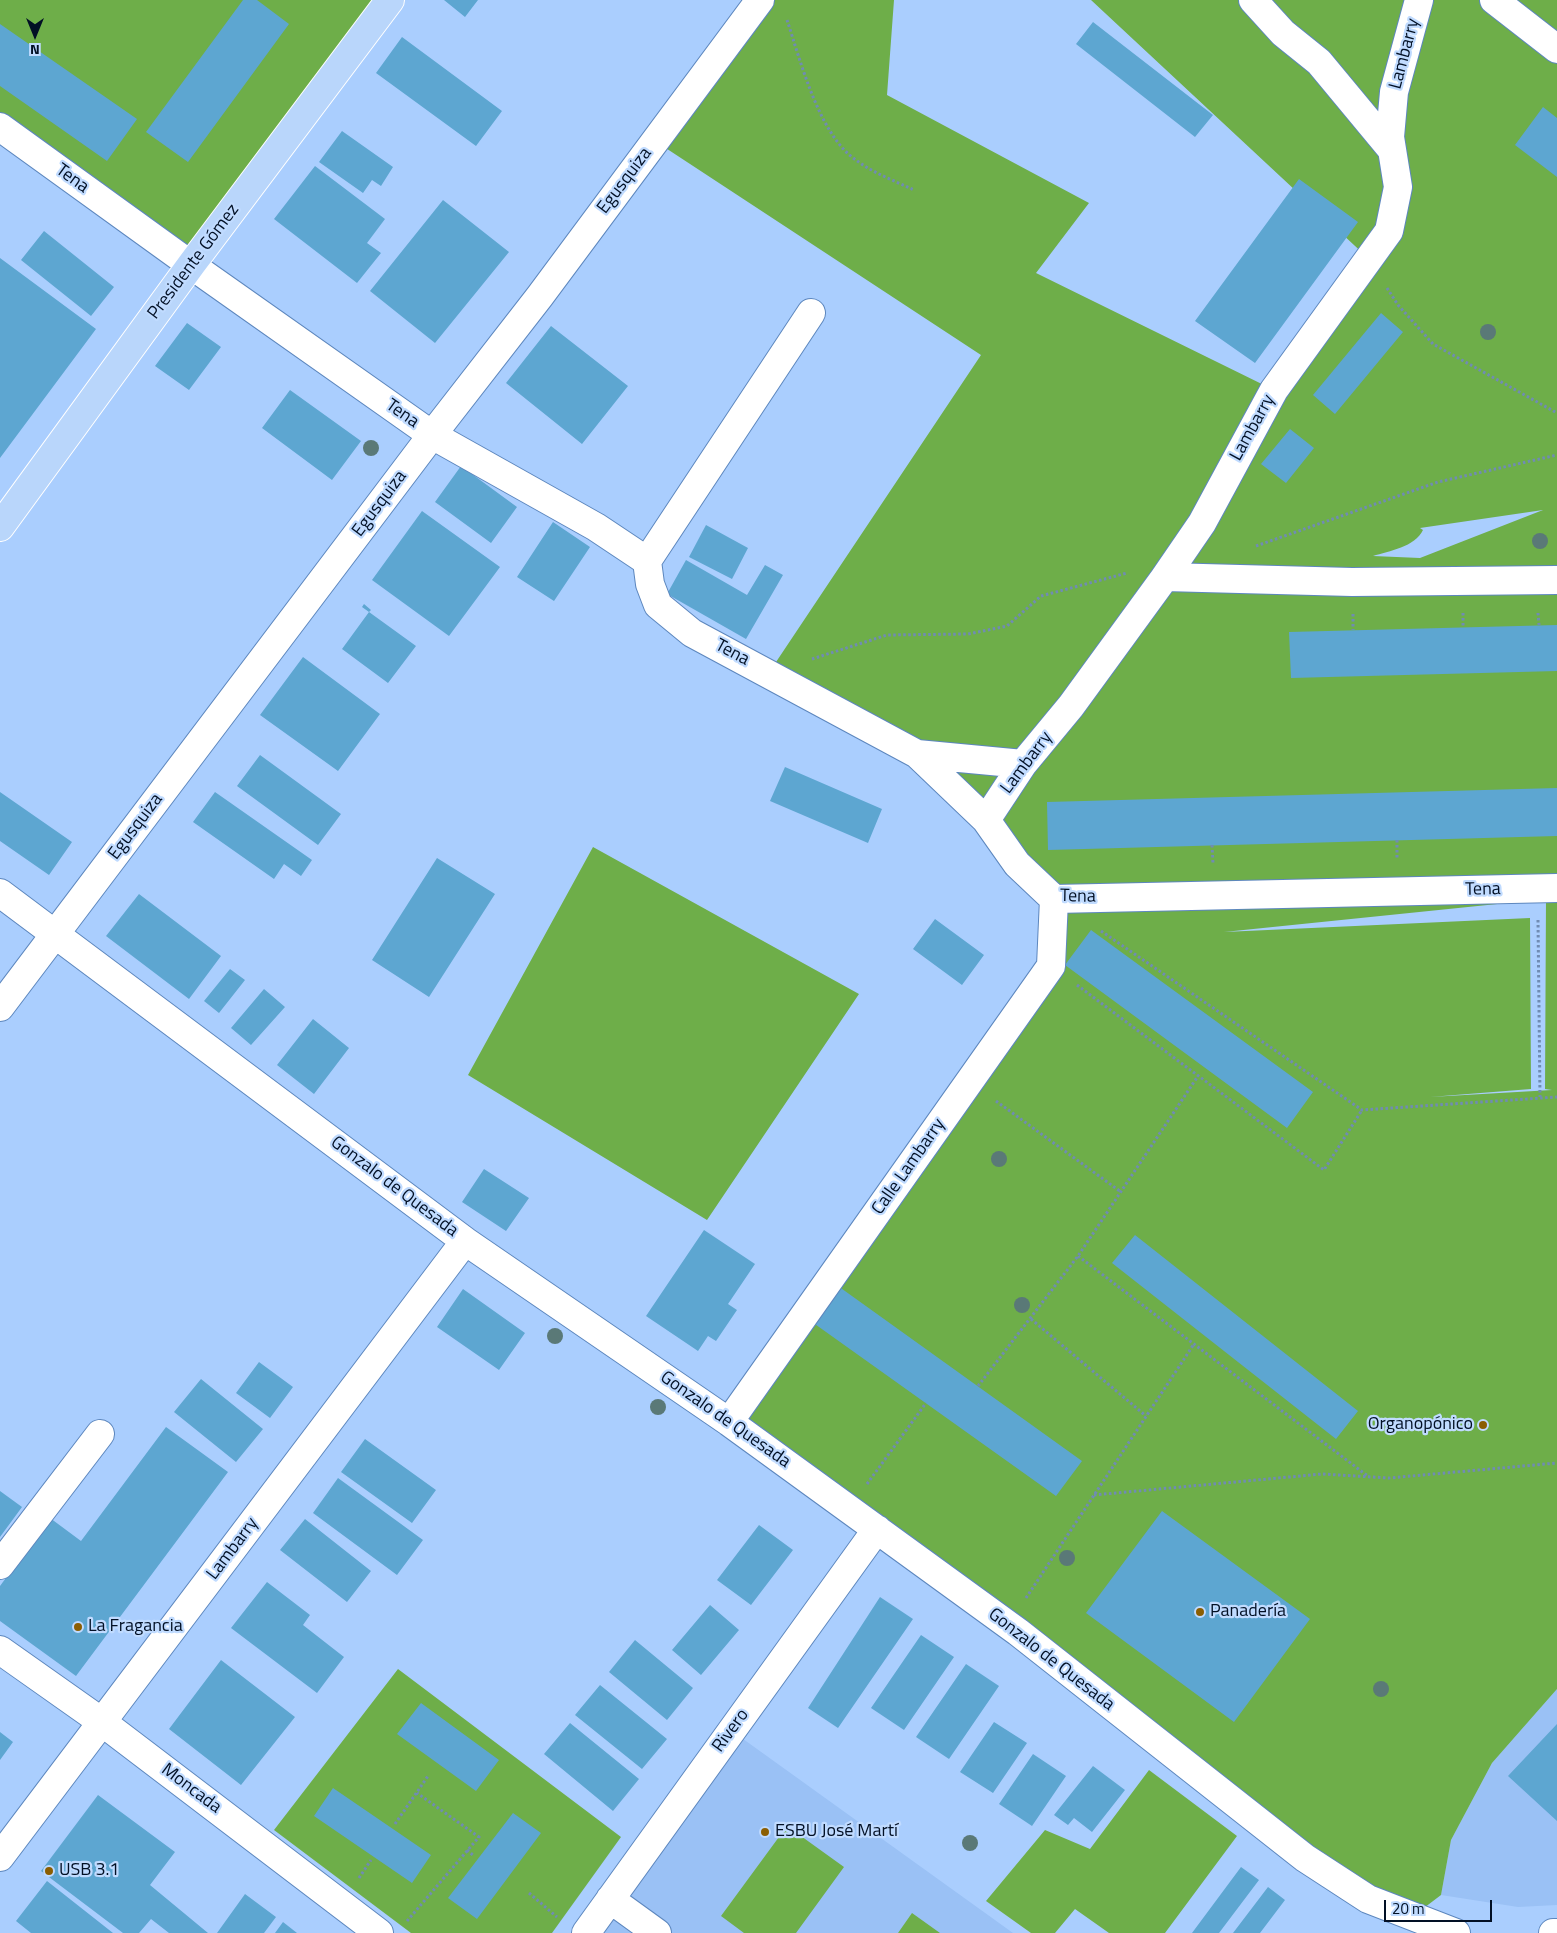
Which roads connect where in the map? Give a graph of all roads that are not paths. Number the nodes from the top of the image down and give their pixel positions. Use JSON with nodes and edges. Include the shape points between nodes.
{"nodes":[{"id":1,"x":390,"y":0,"type":"edge"},
{"id":2,"x":760,"y":0,"type":"edge"},
{"id":3,"x":1253,"y":0,"type":"edge"},
{"id":4,"x":1419,"y":0,"type":"edge"},
{"id":5,"x":1494,"y":0,"type":"edge"},
{"id":6,"x":1557,"y":49,"type":"edge"},
{"id":7,"x":0,"y":127,"type":"edge"},
{"id":8,"x":1392,"y":150,"type":"junction"},
{"id":9,"x":191,"y":265,"type":"junction"},
{"id":10,"x":811,"y":313,"type":"dead end"},
{"id":11,"x":432,"y":435,"type":"junction"},
{"id":12,"x":0,"y":527,"type":"edge"},
{"id":13,"x":647,"y":561,"type":"junction"},
{"id":14,"x":1170,"y":570,"type":"junction"},
{"id":15,"x":1557,"y":580,"type":"edge"},
{"id":16,"x":917,"y":754,"type":"junction"},
{"id":17,"x":1023,"y":764,"type":"junction"},
{"id":18,"x":986,"y":820,"type":"junction"},
{"id":19,"x":1548,"y":889,"type":"edge"},
{"id":20,"x":0,"y":893,"type":"edge"},
{"id":21,"x":1054,"y":899,"type":"junction"},
{"id":22,"x":56,"y":934,"type":"junction"},
{"id":23,"x":0,"y":1007,"type":"edge"},
{"id":24,"x":465,"y":1240,"type":"junction"},
{"id":25,"x":729,"y":1422,"type":"junction"},
{"id":26,"x":100,"y":1434,"type":"dead end"},
{"id":27,"x":877,"y":1529,"type":"junction"},
{"id":28,"x":0,"y":1565,"type":"edge"},
{"id":29,"x":0,"y":1650,"type":"edge"},
{"id":30,"x":102,"y":1722,"type":"junction"},
{"id":31,"x":0,"y":1857,"type":"edge"},
{"id":32,"x":610,"y":1899,"type":"junction"},
{"id":33,"x":575,"y":1927,"type":"edge"},
{"id":34,"x":391,"y":1929,"type":"edge"},
{"id":35,"x":657,"y":1933,"type":"edge"},
{"id":36,"x":1456,"y":1933,"type":"edge"},
{"id":37,"x":1553,"y":1933,"type":"edge"},
{"id":38,"x":1557,"y":1933,"type":"edge"}],
"edges":[{"from":1,"to":9,"type":"main road","name":"Presidente Gómez"},
{"from":2,"to":11,"type":"street","name":"Egusquiza","via":[[540,296]]},
{"from":3,"to":8,"type":"street","via":[[1283,33],[1319,62]]},
{"from":4,"to":8,"type":"street","name":"Lambarry","via":[[1394,92]]},
{"from":5,"to":6,"type":"street"},
{"from":7,"to":9,"type":"street","name":"Tena"},
{"from":8,"to":14,"type":"street","name":"Lambarry","via":[[1398,187],[1389,231],[1274,390],[1202,523]]},
{"from":9,"to":11,"type":"street","name":"Tena"},
{"from":9,"to":12,"type":"main road","name":"Presidente Gómez"},
{"from":10,"to":13,"type":"street"},
{"from":11,"to":13,"type":"street","name":"Tena","via":[[596,527]]},
{"from":11,"to":22,"type":"street","name":"Egusquiza"},
{"from":13,"to":16,"type":"street","name":"Tena","via":[[650,584],[658,605],[692,633]]},
{"from":14,"to":15,"type":"street","via":[[1352,582]]},
{"from":14,"to":17,"type":"street","name":"Lambarry","via":[[1071,706]]},
{"from":16,"to":17,"type":"street"},
{"from":16,"to":18,"type":"street","name":"Tena"},
{"from":17,"to":18,"type":"street","name":"Lambarry"},
{"from":18,"to":21,"type":"street","name":"Tena","via":[[1017,864]]},
{"from":19,"to":21,"type":"street","name":"Tena"},
{"from":20,"to":22,"type":"street","name":"Gonzalo de Quesada"},
{"from":21,"to":25,"type":"street","name":"Calle Lambarry","via":[[1051,966]]},
{"from":22,"to":23,"type":"street","name":"Egusquiza"},
{"from":22,"to":24,"type":"street","name":"Gonzalo de Quesada"},
{"from":24,"to":25,"type":"street","name":"Gonzalo de Quesada"},
{"from":24,"to":30,"type":"street","name":"Lambarry"},
{"from":25,"to":27,"type":"street","name":"Gonzalo de Quesada"},
{"from":26,"to":28,"type":"street"},
{"from":27,"to":32,"type":"street","name":"Rivero"},
{"from":27,"to":36,"type":"street","name":"Gonzalo de Quesada","via":[[1007,1625],[1305,1858],[1368,1900]]},
{"from":29,"to":30,"type":"street","name":"Moncada"},
{"from":30,"to":31,"type":"street","name":"Lambarry"},
{"from":30,"to":34,"type":"street","name":"Moncada"},
{"from":32,"to":33,"type":"street","name":"Rivero"},
{"from":32,"to":35,"type":"street"},
{"from":37,"to":38,"type":"street"}]}
